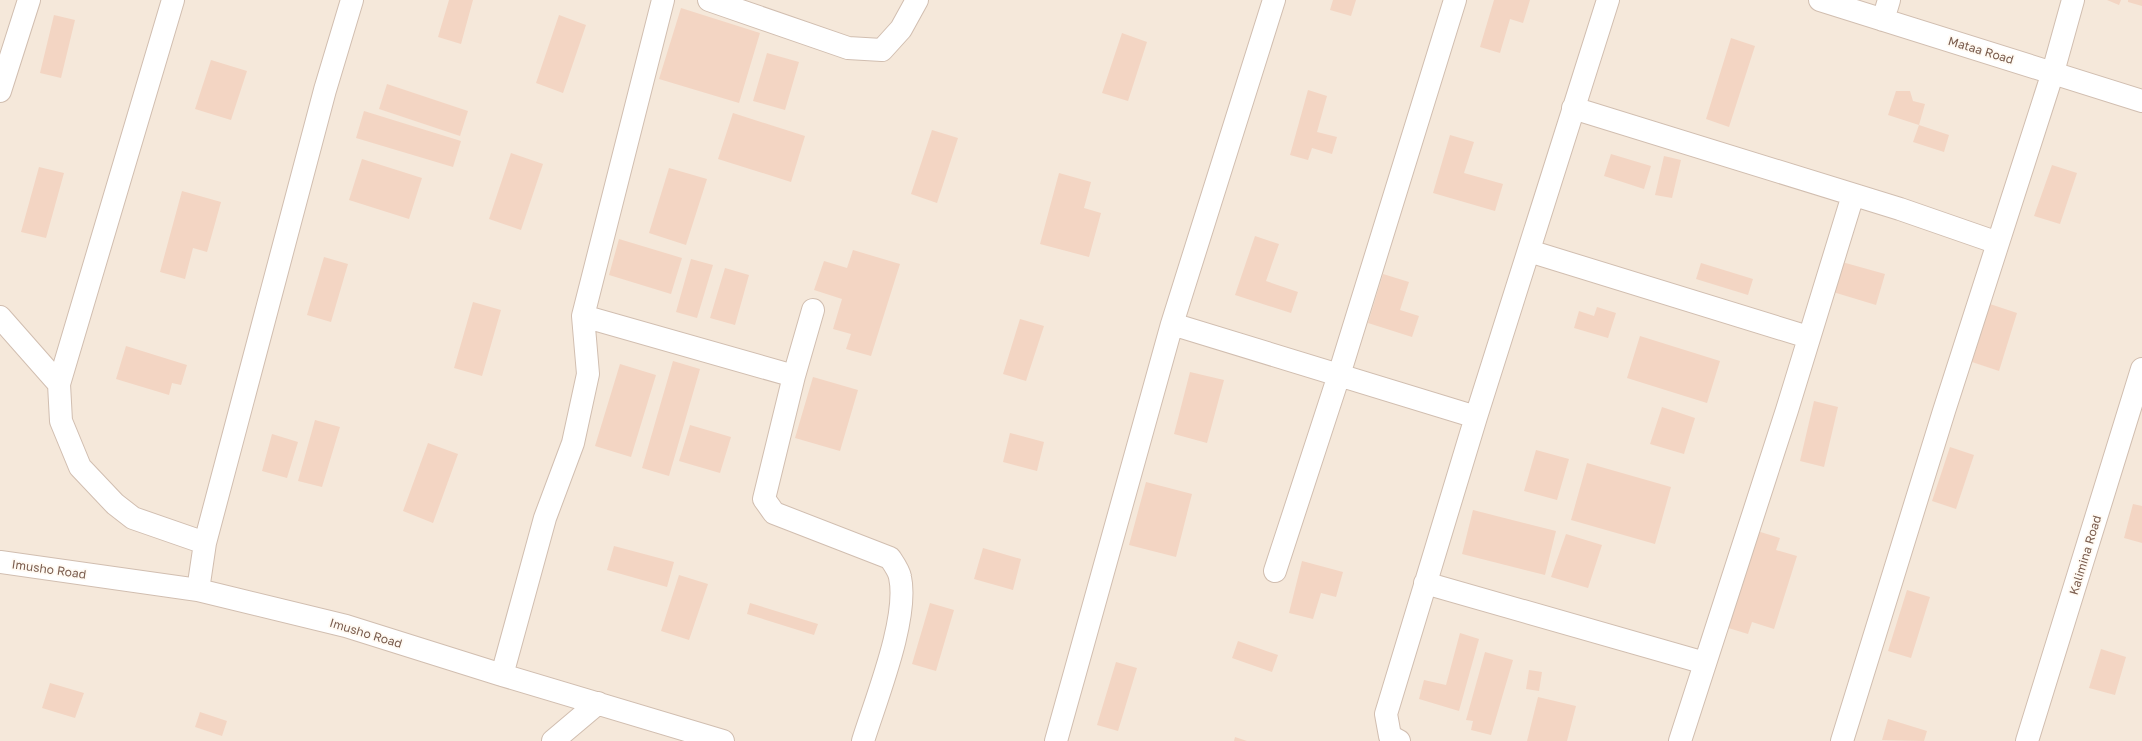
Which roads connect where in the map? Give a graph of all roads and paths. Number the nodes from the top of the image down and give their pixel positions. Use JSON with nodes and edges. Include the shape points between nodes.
{"nodes":[{"id":1,"x":29,"y":0,"type":"edge"},
{"id":2,"x":172,"y":0,"type":"edge"},
{"id":3,"x":352,"y":0,"type":"edge"},
{"id":4,"x":663,"y":0,"type":"edge"},
{"id":5,"x":709,"y":0,"type":"edge"},
{"id":6,"x":917,"y":0,"type":"edge"},
{"id":7,"x":1274,"y":0,"type":"edge"},
{"id":8,"x":1455,"y":0,"type":"edge"},
{"id":9,"x":1608,"y":0,"type":"edge"},
{"id":10,"x":1820,"y":0,"type":"edge"},
{"id":11,"x":2073,"y":0,"type":"edge"},
{"id":12,"x":1886,"y":10,"type":"edge"},
{"id":13,"x":2053,"y":72,"type":"junction"},
{"id":14,"x":0,"y":92,"type":"edge"},
{"id":15,"x":2142,"y":101,"type":"edge"},
{"id":16,"x":1574,"y":108,"type":"junction"},
{"id":17,"x":1853,"y":195,"type":"junction"},
{"id":18,"x":1998,"y":243,"type":"junction"},
{"id":19,"x":1529,"y":251,"type":"junction"},
{"id":20,"x":813,"y":310,"type":"dead end"},
{"id":21,"x":584,"y":316,"type":"junction"},
{"id":22,"x":0,"y":318,"type":"edge"},
{"id":23,"x":1172,"y":324,"type":"junction"},
{"id":24,"x":1808,"y":336,"type":"junction"},
{"id":25,"x":2142,"y":369,"type":"edge"},
{"id":26,"x":1339,"y":375,"type":"junction"},
{"id":27,"x":794,"y":376,"type":"junction"},
{"id":28,"x":59,"y":384,"type":"junction"},
{"id":29,"x":2139,"y":396,"type":"edge"},
{"id":30,"x":1476,"y":417,"type":"junction"},
{"id":31,"x":205,"y":543,"type":"junction"},
{"id":32,"x":0,"y":562,"type":"edge"},
{"id":33,"x":1275,"y":571,"type":"dead end"},
{"id":34,"x":1425,"y":583,"type":"junction"},
{"id":35,"x":198,"y":590,"type":"junction"},
{"id":36,"x":1705,"y":663,"type":"junction"},
{"id":37,"x":502,"y":675,"type":"junction"},
{"id":38,"x":598,"y":703,"type":"junction"},
{"id":39,"x":553,"y":741,"type":"edge"},
{"id":40,"x":723,"y":741,"type":"edge"},
{"id":41,"x":863,"y":741,"type":"edge"},
{"id":42,"x":1056,"y":741,"type":"edge"},
{"id":43,"x":1399,"y":741,"type":"edge"},
{"id":44,"x":1680,"y":741,"type":"edge"},
{"id":45,"x":1842,"y":741,"type":"edge"},
{"id":46,"x":2027,"y":741,"type":"edge"}],
"edges":[{"from":1,"to":14,"type":"street"},
{"from":2,"to":28,"type":"street"},
{"from":3,"to":31,"type":"street","via":[[324,90]]},
{"from":4,"to":21,"type":"street"},
{"from":5,"to":6,"type":"street","via":[[848,48],[882,50],[901,29]]},
{"from":7,"to":23,"type":"street"},
{"from":8,"to":26,"type":"street"},
{"from":9,"to":16,"type":"street"},
{"from":10,"to":12,"type":"street","name":"Mataa Road"},
{"from":11,"to":13,"type":"street"},
{"from":12,"to":13,"type":"street","name":"Mataa Road"},
{"from":13,"to":15,"type":"street","name":"Mataa Road"},
{"from":13,"to":18,"type":"street"},
{"from":16,"to":17,"type":"street"},
{"from":16,"to":19,"type":"street"},
{"from":17,"to":18,"type":"street"},
{"from":17,"to":24,"type":"street"},
{"from":18,"to":45,"type":"street"},
{"from":19,"to":24,"type":"street"},
{"from":19,"to":30,"type":"street"},
{"from":20,"to":27,"type":"street"},
{"from":21,"to":27,"type":"street"},
{"from":21,"to":37,"type":"street","via":[[588,374],[573,442],[545,518]]},
{"from":22,"to":28,"type":"street"},
{"from":23,"to":26,"type":"street"},
{"from":23,"to":42,"type":"street"},
{"from":24,"to":36,"type":"street","via":[[1787,410]]},
{"from":25,"to":29,"type":"street","name":"Kalimina Road"},
{"from":26,"to":30,"type":"street"},
{"from":26,"to":33,"type":"street"},
{"from":27,"to":41,"type":"street","via":[[764,499],[774,513],[890,558],[900,576],[902,596],[898,627]]},
{"from":28,"to":31,"type":"street","via":[[61,421],[80,467],[115,504],[133,518]]},
{"from":29,"to":46,"type":"street","name":"Kalimina Road"},
{"from":30,"to":34,"type":"street"},
{"from":31,"to":35,"type":"street"},
{"from":32,"to":35,"type":"street","name":"Imusho Road"},
{"from":34,"to":36,"type":"street"},
{"from":34,"to":43,"type":"street","via":[[1386,714],[1390,736]]},
{"from":35,"to":37,"type":"street","name":"Imusho Road","via":[[346,626]]},
{"from":36,"to":44,"type":"street"},
{"from":37,"to":38,"type":"street","name":"Imusho Road"},
{"from":38,"to":39,"type":"street"},
{"from":38,"to":40,"type":"street","name":"Imusho Road"}]}
